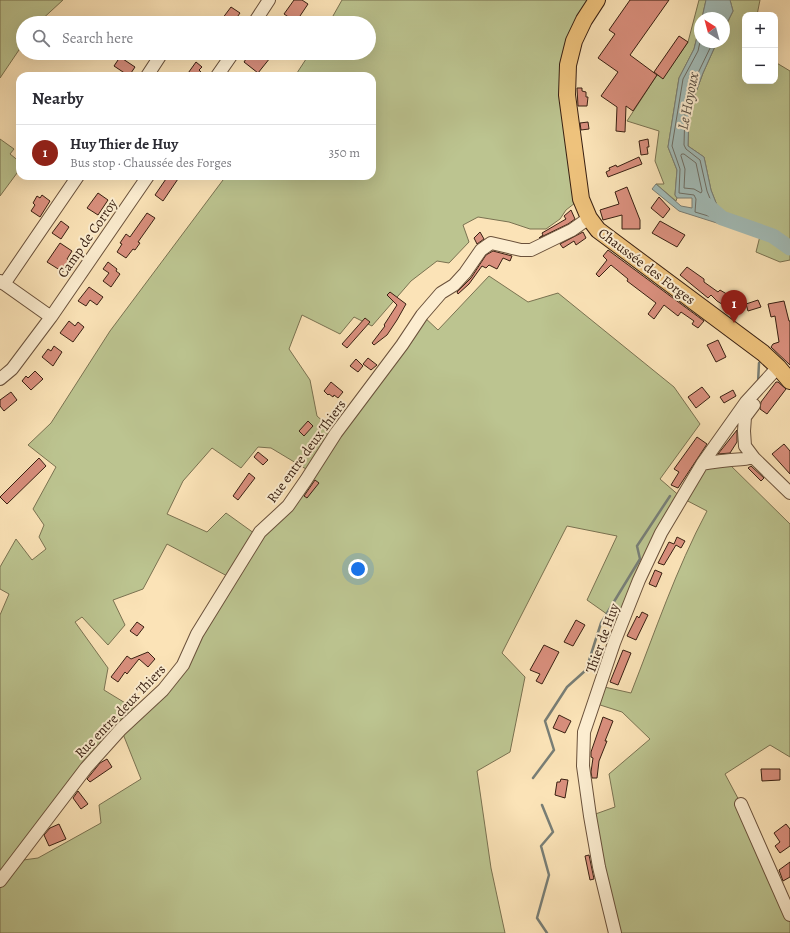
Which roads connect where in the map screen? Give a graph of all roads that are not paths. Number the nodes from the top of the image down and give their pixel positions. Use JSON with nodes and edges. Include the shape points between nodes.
{"nodes":[{"id":1,"x":269,"y":0,"type":"edge"},
{"id":2,"x":597,"y":0,"type":"edge"},
{"id":3,"x":259,"y":16,"type":"edge"},
{"id":4,"x":157,"y":60,"type":"edge"},
{"id":5,"x":228,"y":60,"type":"edge"},
{"id":6,"x":149,"y":72,"type":"edge"},
{"id":7,"x":220,"y":72,"type":"edge"},
{"id":8,"x":75,"y":180,"type":"edge"},
{"id":9,"x":145,"y":180,"type":"edge"},
{"id":10,"x":589,"y":218,"type":"junction"},
{"id":11,"x":2,"y":282,"type":"edge"},
{"id":12,"x":51,"y":317,"type":"junction"},
{"id":13,"x":778,"y":367,"type":"junction"},
{"id":14,"x":0,"y":379,"type":"edge"},
{"id":15,"x":790,"y":381,"type":"edge"},
{"id":16,"x":762,"y":384,"type":"junction"},
{"id":17,"x":754,"y":458,"type":"junction"},
{"id":18,"x":702,"y":464,"type":"junction"},
{"id":19,"x":790,"y":493,"type":"edge"},
{"id":20,"x":741,"y":804,"type":"dead end"},
{"id":21,"x":0,"y":881,"type":"edge"},
{"id":22,"x":790,"y":916,"type":"edge"},
{"id":23,"x":615,"y":933,"type":"edge"}],
"edges":[{"from":1,"to":3,"type":"street"},
{"from":2,"to":10,"type":"main road","name":"Chaussée des Forges","via":[[574,41],[568,64],[567,95],[581,199]]},
{"from":4,"to":6,"type":"street"},
{"from":5,"to":7,"type":"street"},
{"from":8,"to":11,"type":"street"},
{"from":9,"to":12,"type":"street","name":"Camp de Corroy"},
{"from":10,"to":13,"type":"main road","name":"Chaussée des Forges","via":[[598,230],[763,353]]},
{"from":10,"to":21,"type":"street","name":"Rue entre deux Thiers","via":[[572,230],[532,250],[491,243],[481,250],[454,285],[441,293],[336,433],[288,506],[260,532],[197,634],[183,665],[163,690],[121,729],[86,768]]},
{"from":11,"to":12,"type":"street"},
{"from":12,"to":14,"type":"street","name":"Camp de Corroy","via":[[12,369]]},
{"from":13,"to":15,"type":"main road","name":"Chaussée des Forges"},
{"from":13,"to":16,"type":"street","name":"Thier de Huy"},
{"from":16,"to":17,"type":"street","name":"Thier de Huy","via":[[764,391],[746,417],[744,431],[745,446]]},
{"from":16,"to":18,"type":"street","name":"Thier de Huy"},
{"from":17,"to":18,"type":"street"},
{"from":17,"to":19,"type":"street"},
{"from":18,"to":23,"type":"street","name":"Thier de Huy","via":[[661,533],[639,580],[614,643],[584,732],[583,766],[590,816]]},
{"from":20,"to":22,"type":"street"}]}
